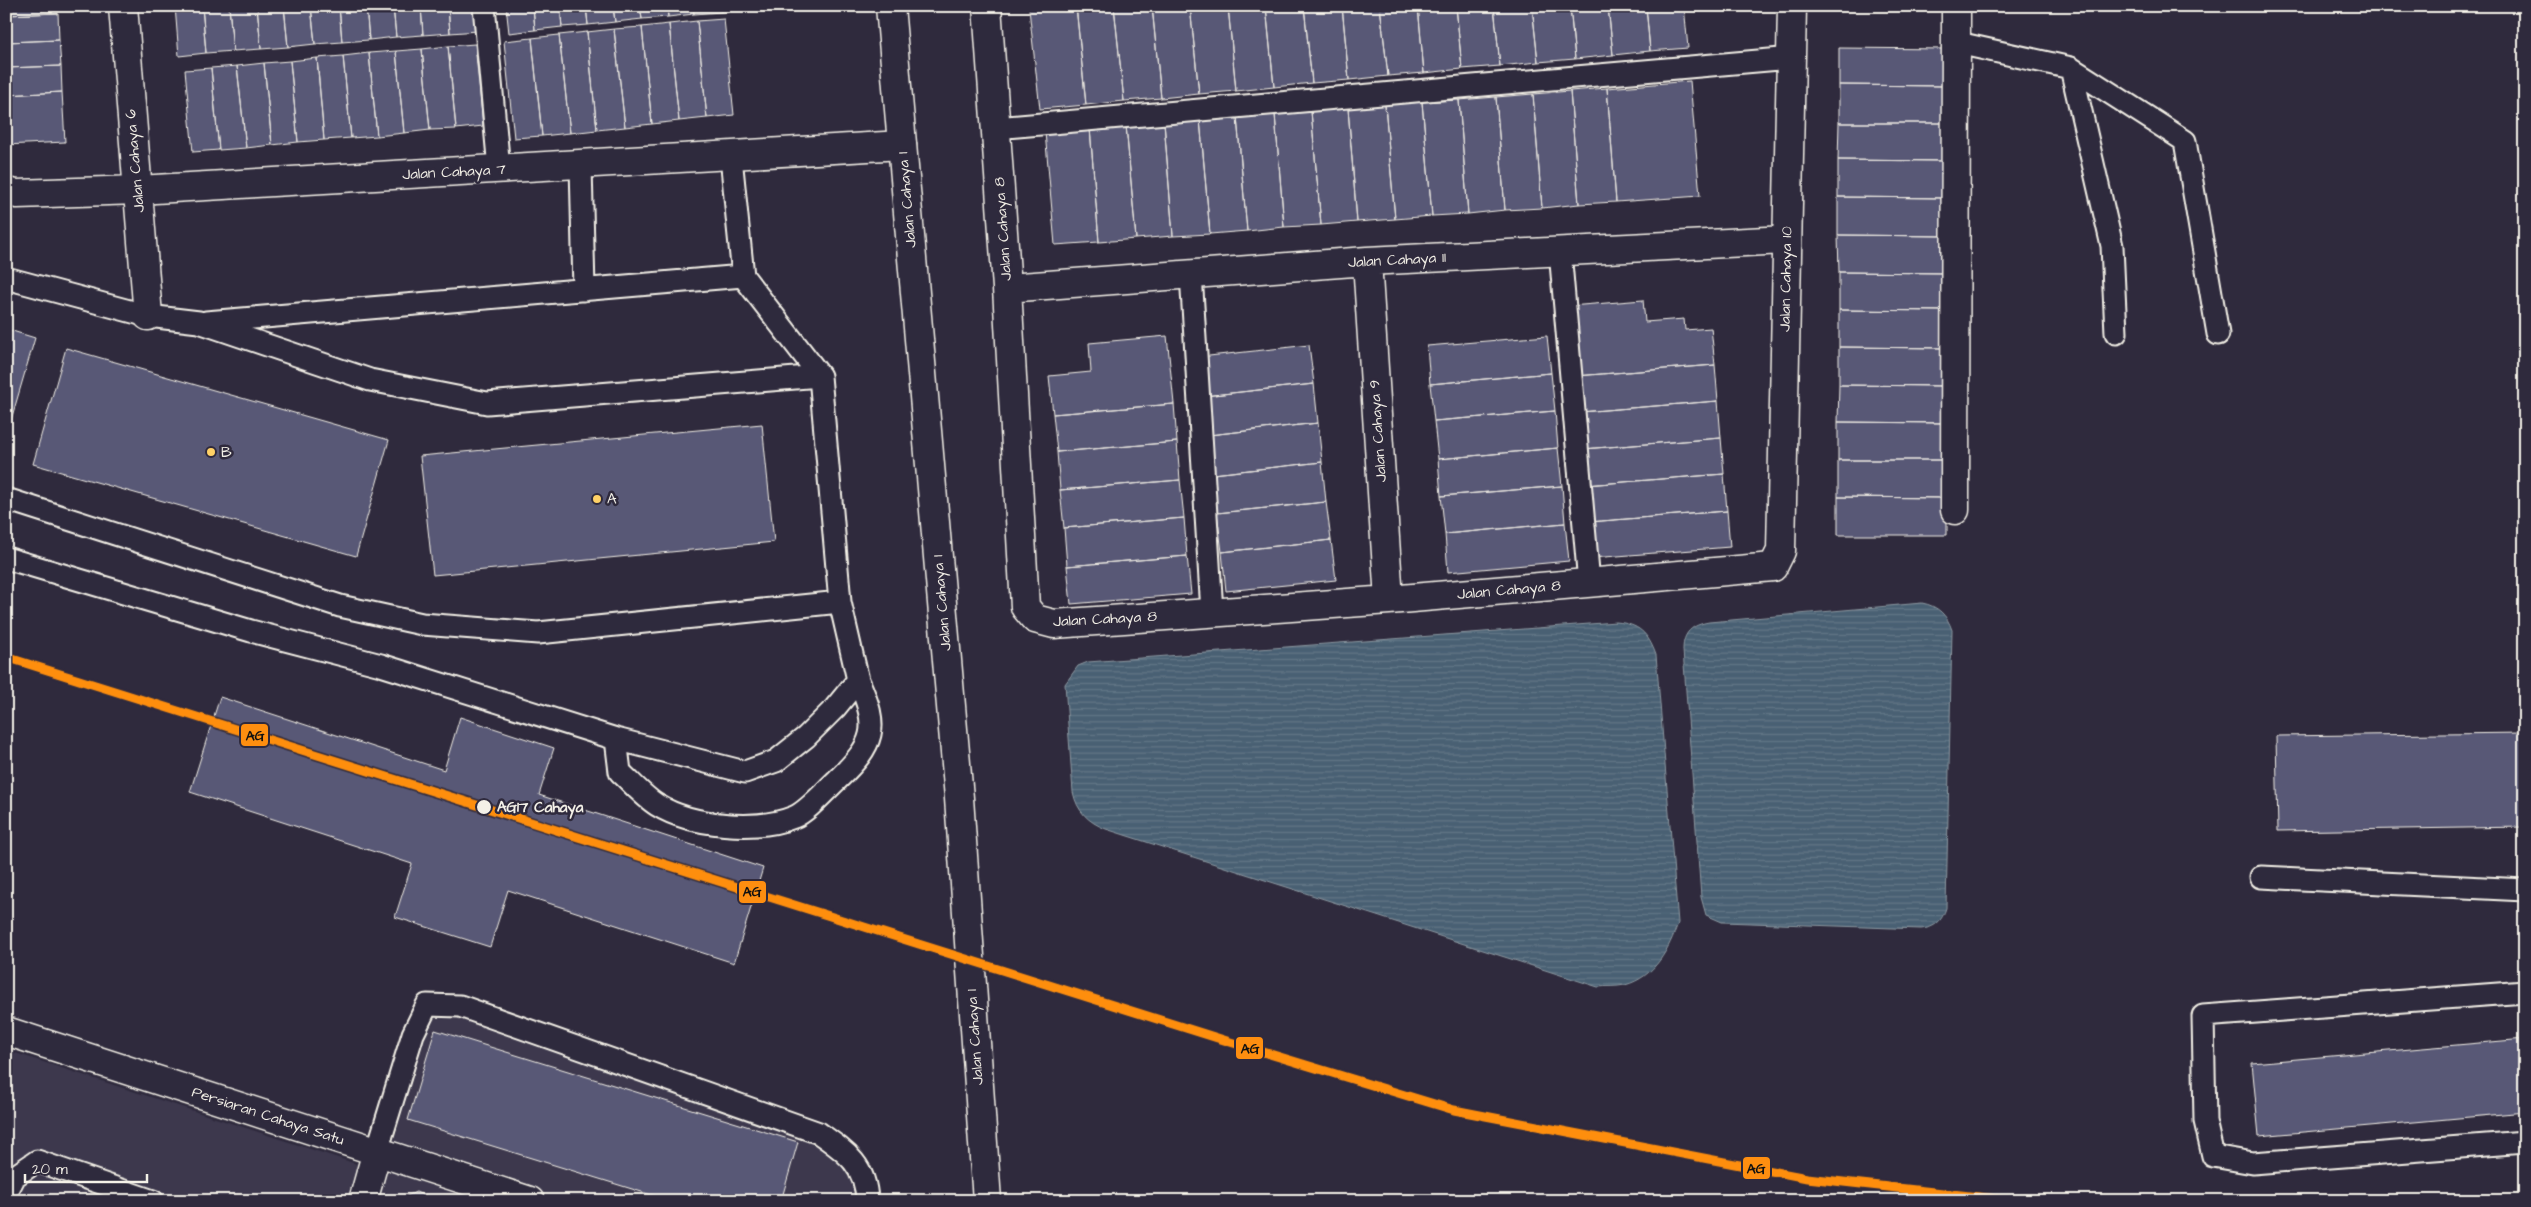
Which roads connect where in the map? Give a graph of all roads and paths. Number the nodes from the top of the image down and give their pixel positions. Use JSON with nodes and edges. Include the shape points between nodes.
{"nodes":[{"id":1,"x":123,"y":6,"type":"edge"},
{"id":2,"x":484,"y":6,"type":"edge"},
{"id":3,"x":890,"y":6,"type":"edge"},
{"id":4,"x":987,"y":6,"type":"edge"},
{"id":5,"x":1792,"y":6,"type":"edge"},
{"id":6,"x":1956,"y":6,"type":"edge"},
{"id":7,"x":1958,"y":43,"type":"junction"},
{"id":8,"x":1791,"y":58,"type":"junction"},
{"id":9,"x":2071,"y":68,"type":"junction"},
{"id":10,"x":996,"y":128,"type":"junction"},
{"id":11,"x":902,"y":145,"type":"junction"},
{"id":12,"x":731,"y":157,"type":"junction"},
{"id":13,"x":581,"y":165,"type":"junction"},
{"id":14,"x":498,"y":169,"type":"junction"},
{"id":15,"x":138,"y":190,"type":"junction"},
{"id":16,"x":6,"y":192,"type":"edge"},
{"id":17,"x":1787,"y":240,"type":"junction"},
{"id":18,"x":1560,"y":251,"type":"junction"},
{"id":19,"x":1367,"y":261,"type":"junction"},
{"id":20,"x":1191,"y":274,"type":"junction"},
{"id":21,"x":743,"y":276,"type":"junction"},
{"id":22,"x":6,"y":278,"type":"edge"},
{"id":23,"x":1007,"y":288,"type":"junction"},
{"id":24,"x":584,"y":290,"type":"junction"},
{"id":25,"x":148,"y":316,"type":"junction"},
{"id":26,"x":198,"y":322,"type":"junction"},
{"id":27,"x":2116,"y":333,"type":"dead end"},
{"id":28,"x":2218,"y":334,"type":"dead end"},
{"id":29,"x":820,"y":376,"type":"junction"},
{"id":30,"x":6,"y":499,"type":"edge"},
{"id":31,"x":1955,"y":510,"type":"dead end"},
{"id":32,"x":1781,"y":551,"type":"joint"},
{"id":33,"x":6,"y":558,"type":"edge"},
{"id":34,"x":1589,"y":583,"type":"junction"},
{"id":35,"x":1389,"y":600,"type":"junction"},
{"id":36,"x":840,"y":602,"type":"junction"},
{"id":37,"x":1212,"y":612,"type":"junction"},
{"id":38,"x":858,"y":680,"type":"junction"},
{"id":39,"x":616,"y":739,"type":"junction"},
{"id":40,"x":2261,"y":877,"type":"dead end"},
{"id":41,"x":2525,"y":890,"type":"edge"},
{"id":42,"x":2525,"y":992,"type":"edge"},
{"id":43,"x":6,"y":1031,"type":"edge"},
{"id":44,"x":2525,"y":1142,"type":"edge"},
{"id":45,"x":377,"y":1151,"type":"junction"},
{"id":46,"x":6,"y":1193,"type":"edge"},
{"id":47,"x":153,"y":1201,"type":"edge"},
{"id":48,"x":363,"y":1201,"type":"edge"},
{"id":49,"x":530,"y":1201,"type":"edge"},
{"id":50,"x":867,"y":1201,"type":"edge"},
{"id":51,"x":987,"y":1201,"type":"edge"}],
"edges":[{"from":1,"to":15,"type":"street","name":"Jalan Cahaya 6"},
{"from":2,"to":14,"type":"lane"},
{"from":3,"to":11,"type":"street","name":"Jalan Cahaya 1"},
{"from":4,"to":10,"type":"street","name":"Jalan Cahaya 8"},
{"from":5,"to":8,"type":"street","name":"Jalan Cahaya 10"},
{"from":6,"to":7,"type":"street"},
{"from":7,"to":9,"type":"lane"},
{"from":7,"to":31,"type":"street","via":[[1955,119]]},
{"from":8,"to":10,"type":"lane"},
{"from":8,"to":17,"type":"street","name":"Jalan Cahaya 10"},
{"from":9,"to":27,"type":"lane","via":[[2112,246]]},
{"from":9,"to":28,"type":"lane","via":[[2185,141]]},
{"from":10,"to":23,"type":"street","name":"Jalan Cahaya 8"},
{"from":11,"to":12,"type":"street","name":"Jalan Cahaya 7"},
{"from":11,"to":51,"type":"street","name":"Jalan Cahaya 1","via":[[959,798]]},
{"from":12,"to":13,"type":"street","name":"Jalan Cahaya 7"},
{"from":12,"to":21,"type":"lane"},
{"from":13,"to":14,"type":"street","name":"Jalan Cahaya 7"},
{"from":13,"to":24,"type":"lane"},
{"from":14,"to":15,"type":"street","name":"Jalan Cahaya 7"},
{"from":15,"to":16,"type":"street","name":"Jalan Cahaya 7"},
{"from":15,"to":25,"type":"street","name":"Jalan Cahaya 6"},
{"from":17,"to":18,"type":"street","name":"Jalan Cahaya 11"},
{"from":17,"to":32,"type":"street","name":"Jalan Cahaya 10"},
{"from":18,"to":19,"type":"street","name":"Jalan Cahaya 11"},
{"from":18,"to":34,"type":"lane"},
{"from":19,"to":20,"type":"street","name":"Jalan Cahaya 11"},
{"from":19,"to":35,"type":"street","name":"Jalan Cahaya 9"},
{"from":20,"to":23,"type":"street","name":"Jalan Cahaya 11"},
{"from":20,"to":37,"type":"lane"},
{"from":21,"to":24,"type":"lane"},
{"from":21,"to":29,"type":"lane"},
{"from":22,"to":25,"type":"lane"},
{"from":23,"to":37,"type":"street","name":"Jalan Cahaya 8","via":[[1024,607],[1036,619],[1054,624]]},
{"from":24,"to":26,"type":"lane"},
{"from":25,"to":26,"type":"lane"},
{"from":26,"to":29,"type":"lane","via":[[370,380],[487,404]]},
{"from":29,"to":36,"type":"lane"},
{"from":30,"to":36,"type":"lane","via":[[340,606],[422,624],[538,633]]},
{"from":32,"to":34,"type":"street","name":"Jalan Cahaya 8","via":[[1773,567]]},
{"from":33,"to":39,"type":"lane","via":[[251,631],[380,665]]},
{"from":34,"to":35,"type":"street","name":"Jalan Cahaya 8"},
{"from":35,"to":37,"type":"street","name":"Jalan Cahaya 8"},
{"from":36,"to":38,"type":"lane"},
{"from":38,"to":39,"type":"lane","via":[[806,737],[776,761],[745,772]]},
{"from":38,"to":39,"type":"lane","via":[[869,704],[873,731],[858,760],[795,817],[771,823],[740,826],[708,822],[656,805],[620,772]]},
{"from":40,"to":41,"type":"lane"},
{"from":42,"to":44,"type":"lane","via":[[2202,1016],[2204,1121],[2213,1156],[2253,1163]]},
{"from":43,"to":45,"type":"street","name":"Persiaran Cahaya Satu"},
{"from":45,"to":48,"type":"street"},
{"from":45,"to":49,"type":"street","name":"Persiaran Cahaya Satu"},
{"from":45,"to":50,"type":"lane","via":[[413,1034],[427,1005],[460,1006],[819,1133],[848,1154],[866,1182]]},
{"from":46,"to":47,"type":"lane","via":[[15,1176],[36,1161]]}]}
